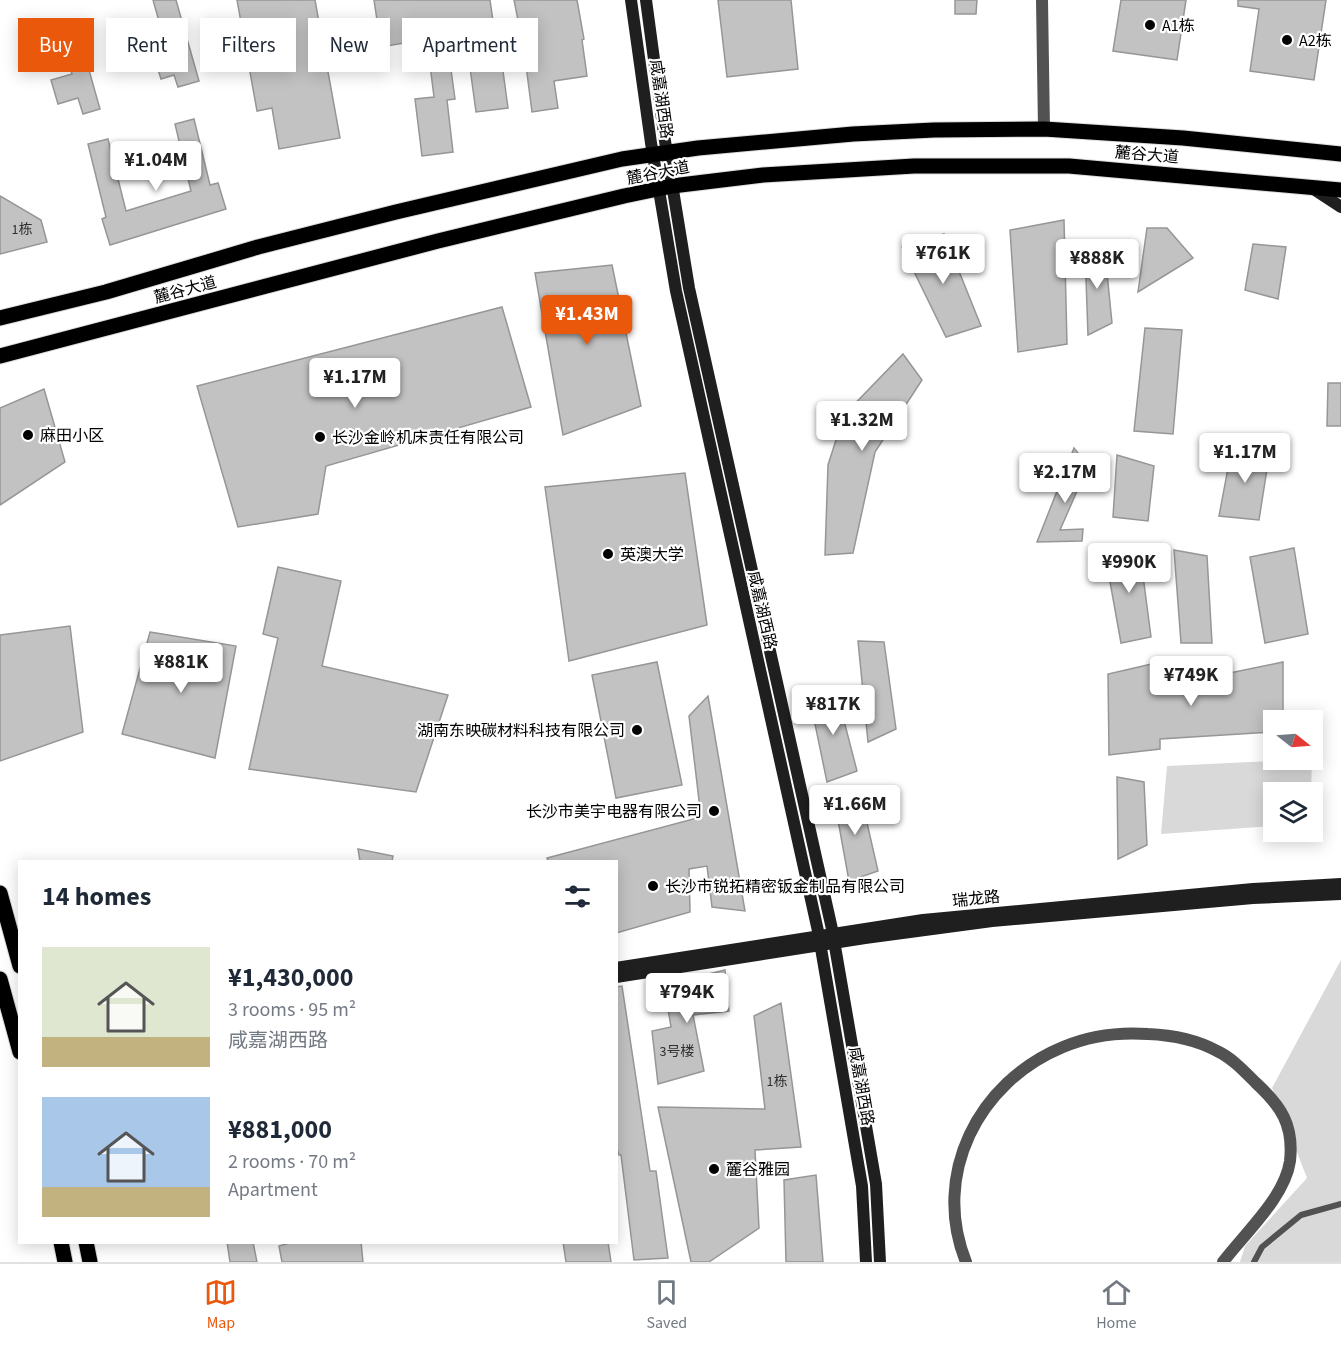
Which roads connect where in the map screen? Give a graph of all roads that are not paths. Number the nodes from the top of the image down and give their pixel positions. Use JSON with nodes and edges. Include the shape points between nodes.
{"nodes":[{"id":1,"x":632,"y":0,"type":"edge"},
{"id":2,"x":646,"y":0,"type":"edge"},
{"id":3,"x":1042,"y":0,"type":"edge"},
{"id":4,"x":1044,"y":129,"type":"junction"},
{"id":5,"x":1341,"y":146,"type":"edge"},
{"id":6,"x":1317,"y":152,"type":"junction"},
{"id":7,"x":660,"y":153,"type":"junction"},
{"id":8,"x":1341,"y":154,"type":"edge"},
{"id":9,"x":665,"y":187,"type":"junction"},
{"id":10,"x":1311,"y":187,"type":"junction"},
{"id":11,"x":1341,"y":190,"type":"edge"},
{"id":12,"x":1341,"y":207,"type":"edge"},
{"id":13,"x":0,"y":318,"type":"edge"},
{"id":14,"x":0,"y":356,"type":"edge"},
{"id":15,"x":1341,"y":884,"type":"edge"},
{"id":16,"x":0,"y":893,"type":"edge"},
{"id":17,"x":1341,"y":894,"type":"edge"},
{"id":18,"x":833,"y":938,"type":"junction"},
{"id":19,"x":819,"y":940,"type":"junction"},
{"id":20,"x":18,"y":959,"type":"edge"},
{"id":21,"x":618,"y":968,"type":"edge"},
{"id":22,"x":618,"y":977,"type":"edge"},
{"id":23,"x":0,"y":979,"type":"edge"},
{"id":24,"x":18,"y":1045,"type":"edge"},
{"id":25,"x":1341,"y":1204,"type":"edge"},
{"id":26,"x":61,"y":1244,"type":"edge"},
{"id":27,"x":86,"y":1244,"type":"edge"},
{"id":28,"x":65,"y":1262,"type":"edge"},
{"id":29,"x":90,"y":1262,"type":"edge"},
{"id":30,"x":866,"y":1262,"type":"edge"},
{"id":31,"x":880,"y":1262,"type":"edge"},
{"id":32,"x":966,"y":1262,"type":"edge"},
{"id":33,"x":1223,"y":1262,"type":"edge"},
{"id":34,"x":1254,"y":1262,"type":"edge"}],
"edges":[{"from":1,"to":7,"type":"main road","name":"咸嘉湖西路"},
{"from":2,"to":7,"type":"main road","name":"咸嘉湖西路"},
{"from":3,"to":4,"type":"street"},
{"from":4,"to":6,"type":"main road","name":"麓谷大道"},
{"from":4,"to":7,"type":"main road","name":"麓谷大道","via":[[853,134]]},
{"from":5,"to":6,"type":"main road"},
{"from":6,"to":8,"type":"main road","name":"麓谷大道"},
{"from":7,"to":9,"type":"main road","name":"咸嘉湖西路"},
{"from":7,"to":13,"type":"main road","name":"麓谷大道","via":[[396,212]]},
{"from":9,"to":10,"type":"main road","name":"麓谷大道","via":[[914,166],[1121,170]]},
{"from":9,"to":14,"type":"main road","name":"麓谷大道","via":[[438,241]]},
{"from":9,"to":18,"type":"main road","name":"咸嘉湖西路"},
{"from":9,"to":19,"type":"main road","name":"咸嘉湖西路","via":[[676,291]]},
{"from":10,"to":11,"type":"main road","name":"麓谷大道"},
{"from":10,"to":12,"type":"main road"},
{"from":15,"to":18,"type":"main road","name":"瑞龙路","via":[[1002,911],[923,920]]},
{"from":16,"to":20,"type":"main road"},
{"from":17,"to":18,"type":"main road","name":"瑞龙路","via":[[1252,898]]},
{"from":18,"to":19,"type":"main road","name":"瑞龙路"},
{"from":18,"to":31,"type":"main road","name":"咸嘉湖西路","via":[[876,1184]]},
{"from":19,"to":21,"type":"main road","name":"瑞龙路"},
{"from":19,"to":22,"type":"main road","name":"瑞龙路"},
{"from":19,"to":30,"type":"main road","name":"咸嘉湖西路","via":[[862,1186]]},
{"from":23,"to":24,"type":"main road"},
{"from":25,"to":34,"type":"lane","via":[[1301,1215],[1262,1247]]},
{"from":26,"to":28,"type":"main road"},
{"from":27,"to":29,"type":"main road"},
{"from":32,"to":33,"type":"street","via":[[958,1243],[955,1175],[968,1138],[991,1100],[1024,1068],[1063,1046],[1099,1036],[1131,1033],[1173,1035],[1219,1052],[1276,1102],[1290,1131],[1290,1162],[1279,1194]]}]}
